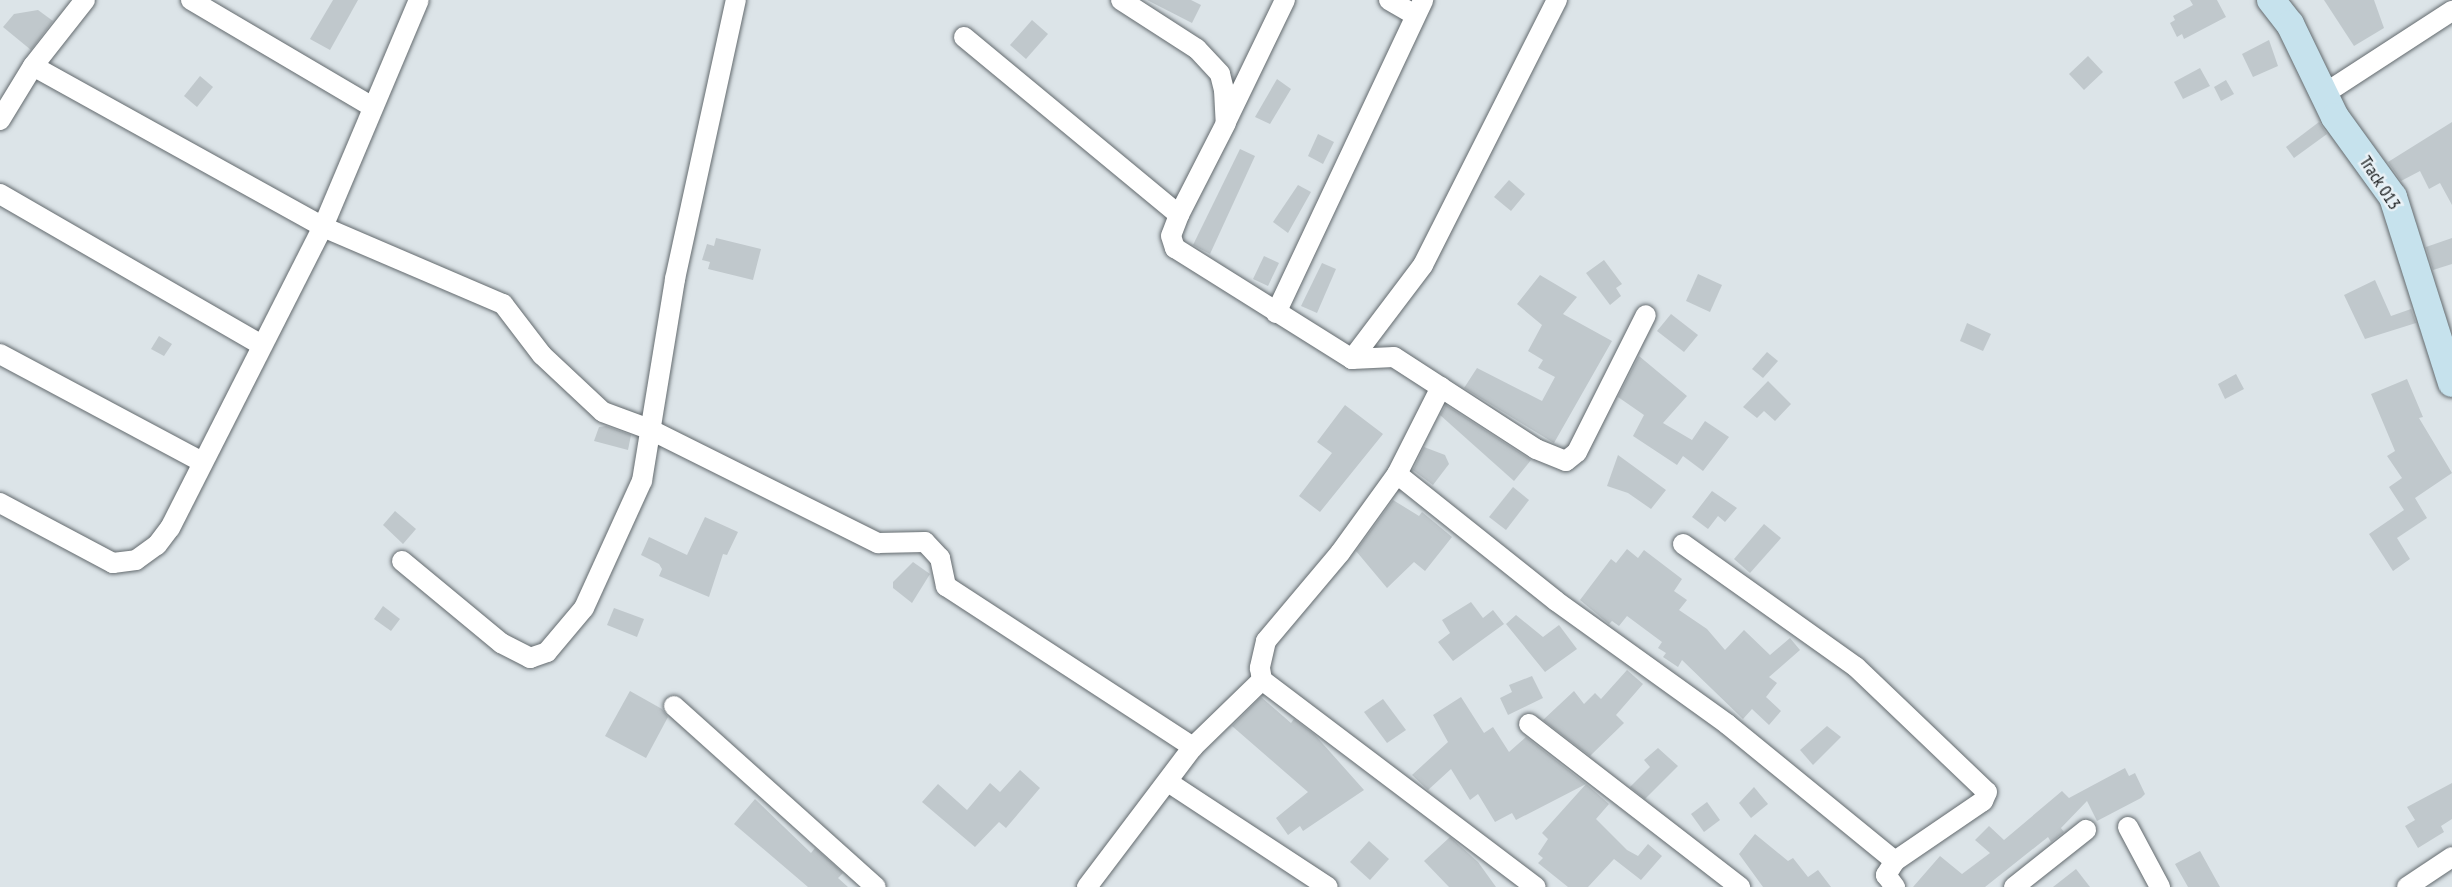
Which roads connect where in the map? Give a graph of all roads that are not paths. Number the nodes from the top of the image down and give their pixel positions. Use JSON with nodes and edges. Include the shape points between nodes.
{"nodes":[{"id":1,"x":85,"y":0,"type":"edge"},
{"id":2,"x":191,"y":0,"type":"edge"},
{"id":3,"x":419,"y":0,"type":"edge"},
{"id":4,"x":736,"y":0,"type":"edge"},
{"id":5,"x":1121,"y":0,"type":"edge"},
{"id":6,"x":1285,"y":0,"type":"edge"},
{"id":7,"x":1389,"y":0,"type":"edge"},
{"id":8,"x":1557,"y":0,"type":"edge"},
{"id":9,"x":2271,"y":0,"type":"edge"},
{"id":10,"x":1419,"y":7,"type":"edge"},
{"id":11,"x":2452,"y":11,"type":"edge"},
{"id":12,"x":964,"y":38,"type":"dead end"},
{"id":13,"x":33,"y":66,"type":"junction"},
{"id":14,"x":2324,"y":94,"type":"junction"},
{"id":15,"x":373,"y":106,"type":"junction"},
{"id":16,"x":0,"y":120,"type":"edge"},
{"id":17,"x":1226,"y":123,"type":"junction"},
{"id":18,"x":0,"y":194,"type":"edge"},
{"id":19,"x":1179,"y":215,"type":"junction"},
{"id":20,"x":323,"y":227,"type":"junction"},
{"id":21,"x":1276,"y":313,"type":"junction"},
{"id":22,"x":1646,"y":315,"type":"dead end"},
{"id":23,"x":260,"y":344,"type":"junction"},
{"id":24,"x":0,"y":354,"type":"edge"},
{"id":25,"x":1352,"y":359,"type":"junction"},
{"id":26,"x":2452,"y":383,"type":"edge"},
{"id":27,"x":1441,"y":387,"type":"junction"},
{"id":28,"x":650,"y":429,"type":"junction"},
{"id":29,"x":202,"y":462,"type":"junction"},
{"id":30,"x":1397,"y":474,"type":"junction"},
{"id":31,"x":0,"y":503,"type":"edge"},
{"id":32,"x":1683,"y":544,"type":"dead end"},
{"id":33,"x":402,"y":561,"type":"dead end"},
{"id":34,"x":1262,"y":680,"type":"junction"},
{"id":35,"x":674,"y":706,"type":"dead end"},
{"id":36,"x":1529,"y":724,"type":"dead end"},
{"id":37,"x":1193,"y":747,"type":"junction"},
{"id":38,"x":1168,"y":782,"type":"junction"},
{"id":39,"x":2128,"y":827,"type":"dead end"},
{"id":40,"x":2086,"y":830,"type":"dead end"},
{"id":41,"x":2452,"y":857,"type":"edge"},
{"id":42,"x":1895,"y":861,"type":"junction"},
{"id":43,"x":876,"y":887,"type":"edge"},
{"id":44,"x":1087,"y":887,"type":"edge"},
{"id":45,"x":1328,"y":887,"type":"edge"},
{"id":46,"x":1536,"y":887,"type":"edge"},
{"id":47,"x":1740,"y":887,"type":"edge"},
{"id":48,"x":1895,"y":887,"type":"edge"},
{"id":49,"x":2014,"y":887,"type":"edge"},
{"id":50,"x":2160,"y":887,"type":"edge"},
{"id":51,"x":2407,"y":887,"type":"edge"}],
"edges":[{"from":1,"to":13,"type":"street"},
{"from":2,"to":15,"type":"street"},
{"from":3,"to":15,"type":"street"},
{"from":4,"to":28,"type":"street","via":[[675,279]]},
{"from":5,"to":17,"type":"street","via":[[1211,62],[1224,90]]},
{"from":6,"to":17,"type":"street"},
{"from":7,"to":10,"type":"street"},
{"from":8,"to":25,"type":"street","via":[[1423,266]]},
{"from":9,"to":14,"type":"street","name":"Track 013","via":[[2290,24]]},
{"from":10,"to":21,"type":"street"},
{"from":11,"to":14,"type":"street"},
{"from":12,"to":19,"type":"street"},
{"from":13,"to":16,"type":"street"},
{"from":13,"to":20,"type":"street"},
{"from":14,"to":26,"type":"street","name":"Track 013","via":[[2335,117],[2393,197]]},
{"from":15,"to":20,"type":"street"},
{"from":17,"to":19,"type":"street"},
{"from":18,"to":23,"type":"street"},
{"from":19,"to":21,"type":"street","via":[[1171,236],[1178,252]]},
{"from":20,"to":23,"type":"street"},
{"from":20,"to":28,"type":"street","via":[[503,304],[542,355],[596,406]]},
{"from":21,"to":25,"type":"street"},
{"from":22,"to":27,"type":"street","via":[[1571,459],[1536,449]]},
{"from":23,"to":29,"type":"street"},
{"from":24,"to":29,"type":"street"},
{"from":25,"to":27,"type":"street","via":[[1394,357]]},
{"from":27,"to":30,"type":"street"},
{"from":28,"to":33,"type":"street","via":[[642,481],[584,608],[548,652],[530,658],[515,652]]},
{"from":28,"to":37,"type":"street","via":[[878,543],[925,542],[940,558],[946,586]]},
{"from":29,"to":31,"type":"street","via":[[170,528],[146,553],[125,563],[113,563]]},
{"from":30,"to":34,"type":"street","via":[[1340,553],[1266,641],[1259,659]]},
{"from":30,"to":42,"type":"street","via":[[1556,601],[1727,724]]},
{"from":32,"to":42,"type":"street","via":[[1856,667],[1987,792],[1983,801]]},
{"from":34,"to":37,"type":"street"},
{"from":34,"to":46,"type":"street"},
{"from":35,"to":43,"type":"street"},
{"from":36,"to":47,"type":"street"},
{"from":37,"to":38,"type":"street"},
{"from":38,"to":44,"type":"street"},
{"from":38,"to":45,"type":"street"},
{"from":39,"to":50,"type":"street"},
{"from":40,"to":49,"type":"street"},
{"from":41,"to":51,"type":"street"},
{"from":42,"to":48,"type":"street","via":[[1886,875]]}]}
